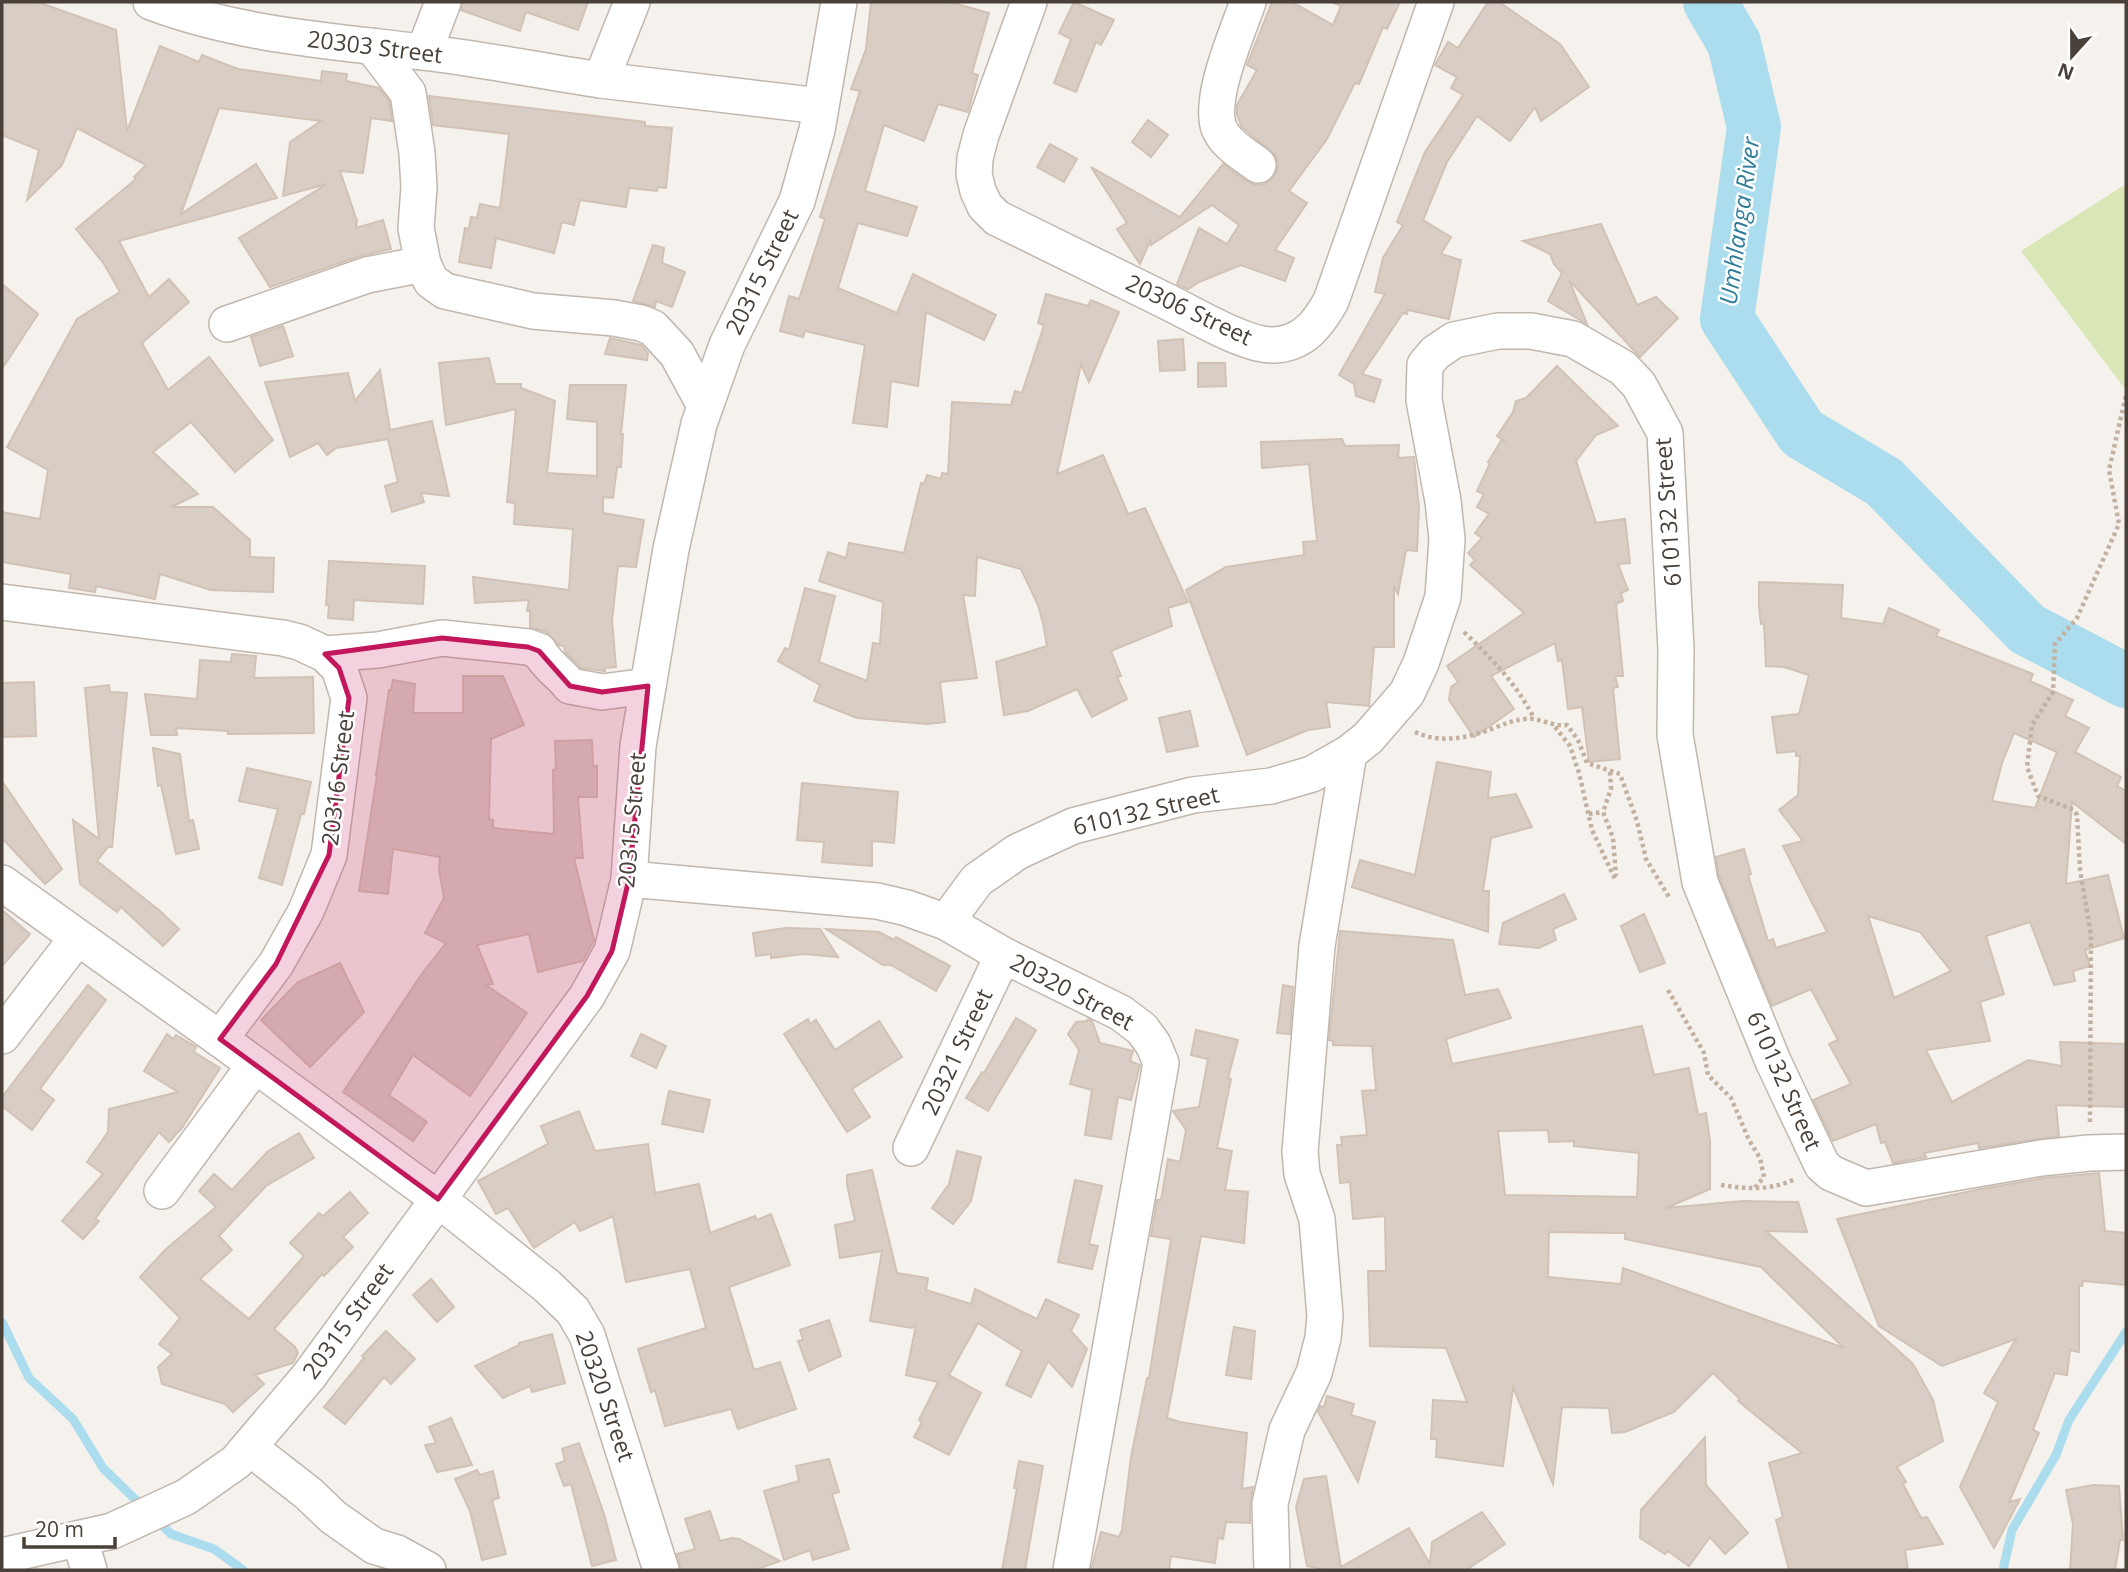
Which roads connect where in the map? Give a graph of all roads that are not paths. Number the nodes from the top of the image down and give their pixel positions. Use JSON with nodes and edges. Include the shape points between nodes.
{"nodes":[{"id":1,"x":151,"y":2,"type":"edge"},
{"id":2,"x":443,"y":2,"type":"edge"},
{"id":3,"x":632,"y":2,"type":"edge"},
{"id":4,"x":839,"y":2,"type":"edge"},
{"id":5,"x":1029,"y":2,"type":"edge"},
{"id":6,"x":1248,"y":2,"type":"edge"},
{"id":7,"x":1436,"y":2,"type":"edge"},
{"id":8,"x":240,"y":15,"type":"edge"},
{"id":9,"x":372,"y":46,"type":"junction"},
{"id":10,"x":424,"y":52,"type":"junction"},
{"id":11,"x":601,"y":80,"type":"junction"},
{"id":12,"x":820,"y":106,"type":"junction"},
{"id":13,"x":1258,"y":165,"type":"dead end"},
{"id":14,"x":423,"y":264,"type":"junction"},
{"id":15,"x":227,"y":324,"type":"dead end"},
{"id":16,"x":704,"y":404,"type":"junction"},
{"id":17,"x":2,"y":602,"type":"edge"},
{"id":18,"x":325,"y":654,"type":"junction"},
{"id":19,"x":648,"y":686,"type":"junction"},
{"id":20,"x":1349,"y":753,"type":"junction"},
{"id":21,"x":629,"y":879,"type":"junction"},
{"id":22,"x":2,"y":883,"type":"edge"},
{"id":23,"x":946,"y":922,"type":"junction"},
{"id":24,"x":76,"y":939,"type":"junction"},
{"id":25,"x":1003,"y":955,"type":"junction"},
{"id":26,"x":2,"y":1036,"type":"edge"},
{"id":27,"x":220,"y":1039,"type":"junction"},
{"id":28,"x":256,"y":1065,"type":"junction"},
{"id":29,"x":911,"y":1148,"type":"dead end"},
{"id":30,"x":2126,"y":1152,"type":"edge"},
{"id":31,"x":162,"y":1191,"type":"dead end"},
{"id":32,"x":438,"y":1199,"type":"junction"},
{"id":33,"x":250,"y":1448,"type":"junction"},
{"id":34,"x":84,"y":1555,"type":"edge"},
{"id":35,"x":2,"y":1556,"type":"edge"},
{"id":36,"x":428,"y":1570,"type":"edge"},
{"id":37,"x":661,"y":1570,"type":"edge"},
{"id":38,"x":1071,"y":1570,"type":"edge"},
{"id":39,"x":1272,"y":1570,"type":"edge"}],
"edges":[{"from":1,"to":8,"type":"street","name":"20303 Street","via":[[185,15]]},
{"from":2,"to":10,"type":"street"},
{"from":3,"to":11,"type":"street"},
{"from":4,"to":12,"type":"street","name":"20315 Street"},
{"from":5,"to":7,"type":"street","name":"20306 Street","via":[[975,158],[974,174],[985,205],[997,218],[1217,326],[1256,343],[1274,345],[1307,335],[1331,301]]},
{"from":6,"to":13,"type":"street","via":[[1222,75],[1217,105],[1219,128]]},
{"from":8,"to":9,"type":"street","name":"20303 Street"},
{"from":9,"to":10,"type":"street","name":"20303 Street"},
{"from":9,"to":14,"type":"street","via":[[408,93],[417,153],[416,228]]},
{"from":10,"to":11,"type":"street","name":"20303 Street"},
{"from":11,"to":12,"type":"street","name":"20303 Street"},
{"from":12,"to":16,"type":"street","name":"20315 Street","via":[[797,201],[727,345]]},
{"from":14,"to":15,"type":"street","via":[[367,275]]},
{"from":14,"to":16,"type":"street","via":[[431,281],[445,291],[533,311],[614,318],[653,328],[677,355]]},
{"from":16,"to":19,"type":"street","name":"20315 Street","via":[[671,549]]},
{"from":17,"to":18,"type":"street","via":[[283,638]]},
{"from":18,"to":19,"type":"street","via":[[442,638],[470,640],[539,651],[570,686],[602,692]]},
{"from":18,"to":27,"type":"street","name":"20316 Street","via":[[339,668],[349,698],[329,855],[306,911],[276,964]]},
{"from":19,"to":21,"type":"street","name":"20315 Street","via":[[638,746]]},
{"from":20,"to":23,"type":"street","name":"610132 Street","via":[[1312,774],[1272,786],[1193,795],[1073,826],[1017,852],[977,880]]},
{"from":20,"to":30,"type":"street","name":"610132 Street","via":[[1407,693],[1443,597],[1447,539],[1424,400],[1425,365],[1454,340],[1498,331],[1531,331],[1573,339],[1623,368],[1639,385],[1665,433],[1676,650],[1675,735],[1700,882],[1773,1061],[1822,1165],[1866,1188],[2041,1158]]},
{"from":20,"to":39,"type":"street","via":[[1317,946],[1300,1152],[1317,1219],[1323,1338],[1314,1373],[1287,1430],[1270,1504]]},
{"from":21,"to":23,"type":"street","name":"20320 Street","via":[[877,901]]},
{"from":21,"to":32,"type":"street","name":"20315 Street","via":[[611,951],[587,996]]},
{"from":22,"to":24,"type":"street"},
{"from":23,"to":25,"type":"street","name":"20320 Street"},
{"from":24,"to":26,"type":"street"},
{"from":24,"to":27,"type":"street"},
{"from":25,"to":29,"type":"street","name":"20321 Street"},
{"from":25,"to":38,"type":"street","name":"20320 Street","via":[[1121,1013],[1142,1030],[1161,1063]]},
{"from":27,"to":28,"type":"street"},
{"from":28,"to":31,"type":"street"},
{"from":28,"to":32,"type":"street"},
{"from":32,"to":33,"type":"street","name":"20315 Street","via":[[309,1376]]},
{"from":32,"to":37,"type":"street","name":"20320 Street","via":[[573,1311],[587,1335]]},
{"from":33,"to":34,"type":"street","name":"20315 Street","via":[[178,1501],[112,1531]]},
{"from":33,"to":36,"type":"street","via":[[374,1546]]},
{"from":34,"to":35,"type":"street"}]}
